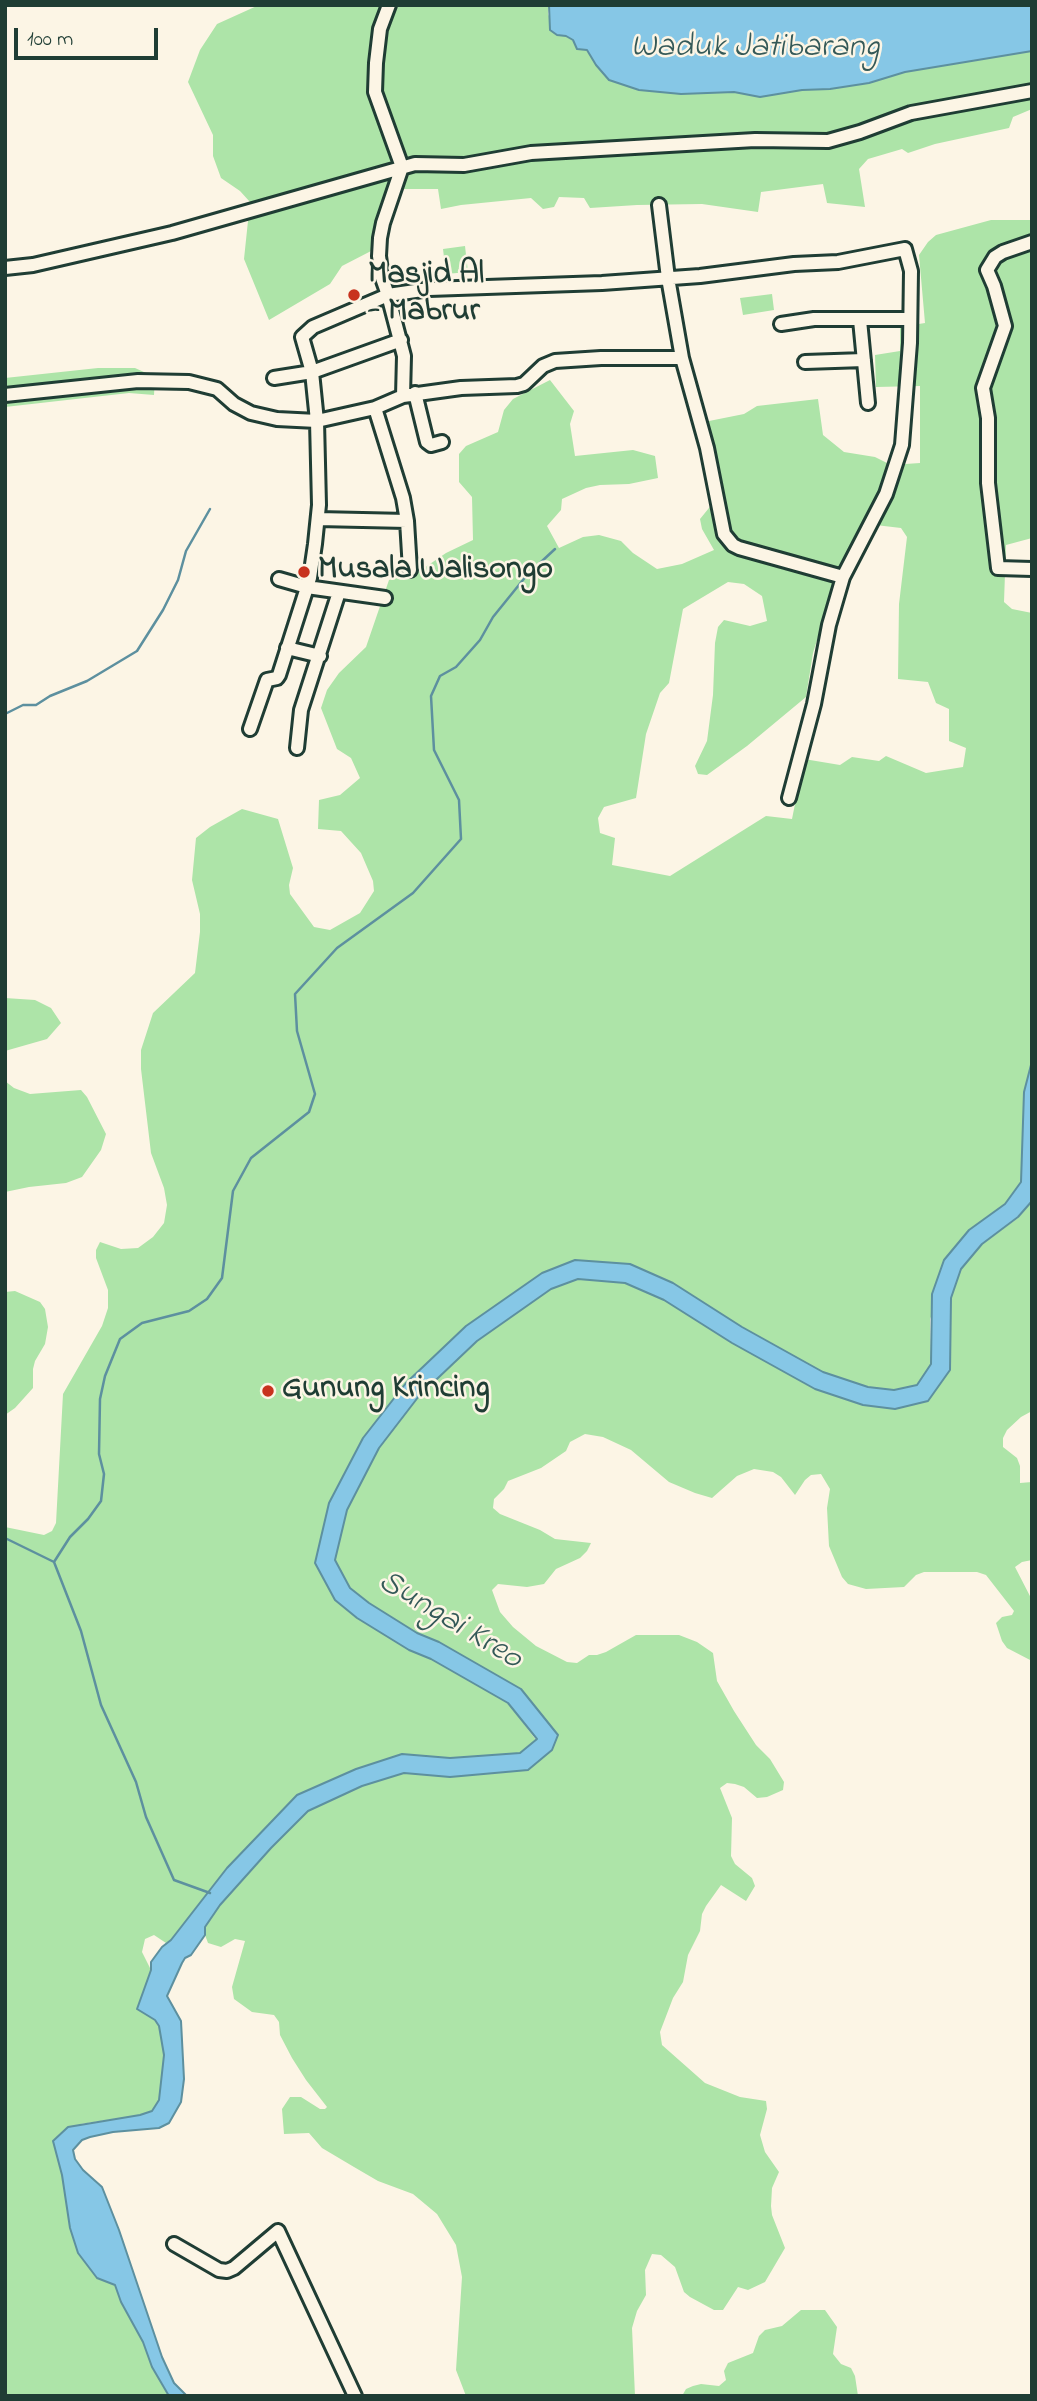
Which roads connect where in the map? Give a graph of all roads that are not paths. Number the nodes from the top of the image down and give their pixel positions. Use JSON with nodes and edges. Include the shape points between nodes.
{"nodes":[{"id":1,"x":389,"y":5,"type":"edge"},
{"id":2,"x":1032,"y":91,"type":"edge"},
{"id":3,"x":402,"y":167,"type":"junction"},
{"id":4,"x":659,"y":205,"type":"dead end"},
{"id":5,"x":1032,"y":242,"type":"edge"},
{"id":6,"x":5,"y":268,"type":"edge"},
{"id":7,"x":668,"y":278,"type":"junction"},
{"id":8,"x":388,"y":295,"type":"junction"},
{"id":9,"x":910,"y":319,"type":"junction"},
{"id":10,"x":860,"y":320,"type":"junction"},
{"id":11,"x":781,"y":324,"type":"dead end"},
{"id":12,"x":401,"y":340,"type":"junction"},
{"id":13,"x":682,"y":358,"type":"junction"},
{"id":14,"x":864,"y":360,"type":"junction"},
{"id":15,"x":805,"y":362,"type":"dead end"},
{"id":16,"x":312,"y":372,"type":"junction"},
{"id":17,"x":274,"y":378,"type":"dead end"},
{"id":18,"x":409,"y":394,"type":"junction"},
{"id":19,"x":5,"y":395,"type":"edge"},
{"id":20,"x":868,"y":403,"type":"dead end"},
{"id":21,"x":375,"y":408,"type":"junction"},
{"id":22,"x":317,"y":421,"type":"junction"},
{"id":23,"x":442,"y":442,"type":"dead end"},
{"id":24,"x":318,"y":519,"type":"junction"},
{"id":25,"x":407,"y":521,"type":"junction"},
{"id":26,"x":1032,"y":569,"type":"edge"},
{"id":27,"x":410,"y":570,"type":"dead end"},
{"id":28,"x":843,"y":577,"type":"junction"},
{"id":29,"x":279,"y":579,"type":"dead end"},
{"id":30,"x":307,"y":587,"type":"junction"},
{"id":31,"x":339,"y":592,"type":"junction"},
{"id":32,"x":385,"y":598,"type":"dead end"},
{"id":33,"x":287,"y":649,"type":"junction"},
{"id":34,"x":320,"y":656,"type":"junction"},
{"id":35,"x":250,"y":729,"type":"dead end"},
{"id":36,"x":297,"y":748,"type":"dead end"},
{"id":37,"x":789,"y":798,"type":"dead end"},
{"id":38,"x":174,"y":2244,"type":"dead end"},
{"id":39,"x":355,"y":2396,"type":"edge"}],
"edges":[{"from":1,"to":3,"type":"street","via":[[380,29],[375,92]]},
{"from":2,"to":3,"type":"street","via":[[911,113],[828,141],[755,140],[531,153],[464,164]]},
{"from":3,"to":6,"type":"street","via":[[172,233]]},
{"from":3,"to":8,"type":"street","via":[[380,238],[382,278]]},
{"from":4,"to":7,"type":"street"},
{"from":5,"to":26,"type":"street","via":[[1003,252],[987,270],[1005,326],[983,388],[998,568]]},
{"from":7,"to":8,"type":"street","via":[[429,289]]},
{"from":7,"to":9,"type":"street","via":[[838,262],[905,249],[911,271]]},
{"from":7,"to":13,"type":"street"},
{"from":8,"to":12,"type":"street"},
{"from":8,"to":16,"type":"street","via":[[306,331],[302,337]]},
{"from":9,"to":10,"type":"street"},
{"from":9,"to":28,"type":"street","via":[[902,446],[886,494]]},
{"from":10,"to":11,"type":"street"},
{"from":10,"to":14,"type":"street"},
{"from":12,"to":16,"type":"street"},
{"from":12,"to":18,"type":"street"},
{"from":13,"to":18,"type":"street","via":[[560,361],[543,366],[520,385]]},
{"from":13,"to":28,"type":"street","via":[[727,539],[739,548]]},
{"from":14,"to":15,"type":"street"},
{"from":14,"to":20,"type":"street"},
{"from":16,"to":17,"type":"street"},
{"from":16,"to":22,"type":"street"},
{"from":18,"to":21,"type":"street"},
{"from":18,"to":23,"type":"street","via":[[428,442]]},
{"from":19,"to":22,"type":"street","via":[[138,381],[189,382],[217,389],[251,413]]},
{"from":21,"to":22,"type":"street"},
{"from":21,"to":25,"type":"street"},
{"from":22,"to":24,"type":"street"},
{"from":24,"to":25,"type":"street"},
{"from":24,"to":30,"type":"street"},
{"from":25,"to":27,"type":"street"},
{"from":28,"to":37,"type":"street"},
{"from":29,"to":30,"type":"street"},
{"from":30,"to":31,"type":"street"},
{"from":30,"to":33,"type":"street"},
{"from":31,"to":32,"type":"street"},
{"from":31,"to":34,"type":"street"},
{"from":33,"to":34,"type":"street"},
{"from":33,"to":35,"type":"street","via":[[277,678],[267,680]]},
{"from":34,"to":36,"type":"street","via":[[301,710]]},
{"from":38,"to":39,"type":"street","via":[[227,2271],[278,2231]]}]}
